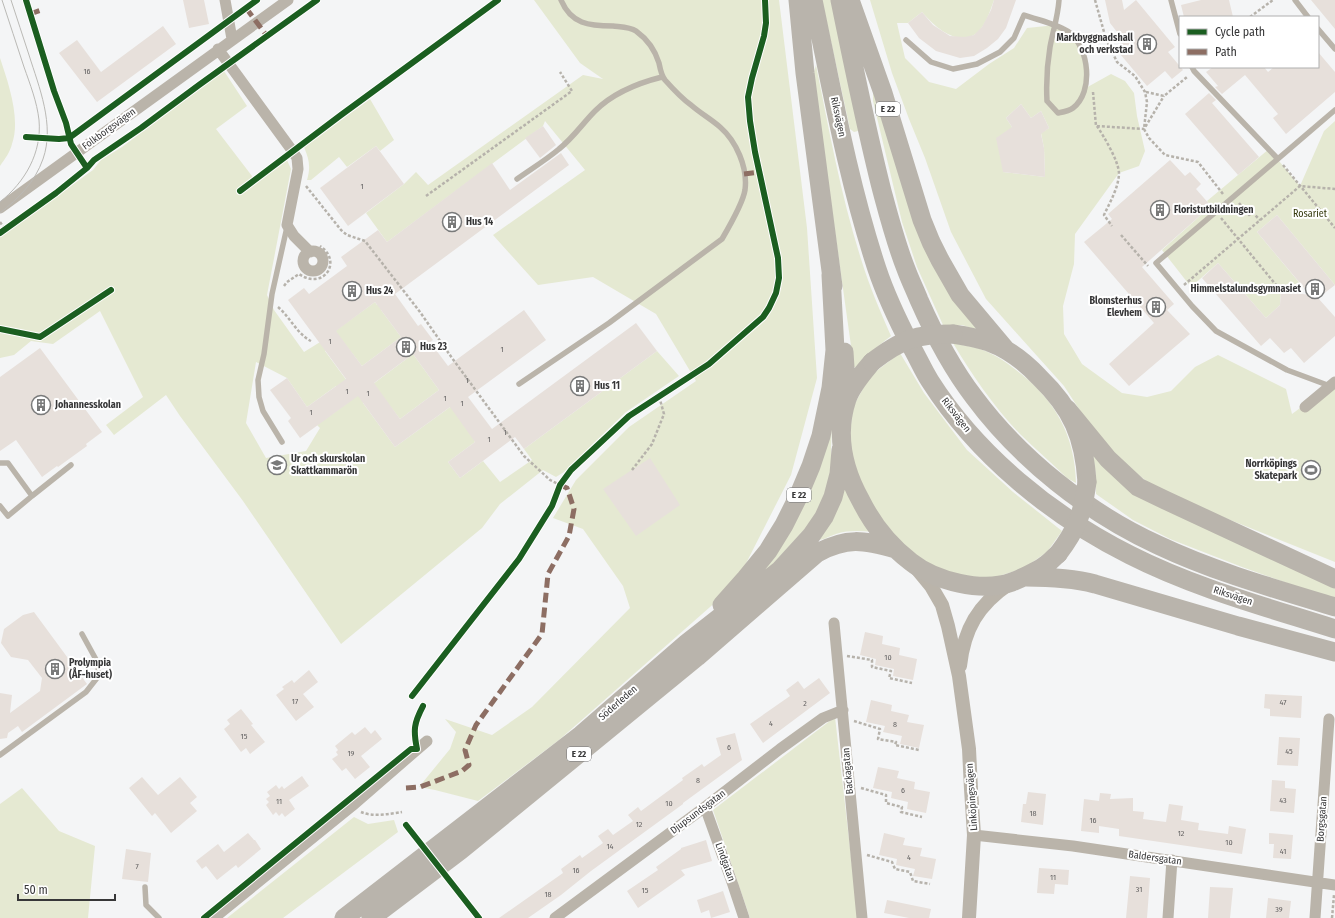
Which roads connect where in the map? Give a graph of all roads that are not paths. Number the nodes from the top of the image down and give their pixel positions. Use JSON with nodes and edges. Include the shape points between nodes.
{"nodes":[{"id":1,"x":225,"y":0,"type":"edge"},
{"id":2,"x":288,"y":0,"type":"edge"},
{"id":3,"x":560,"y":0,"type":"edge"},
{"id":4,"x":798,"y":0,"type":"edge"},
{"id":5,"x":813,"y":0,"type":"edge"},
{"id":6,"x":840,"y":0,"type":"edge"},
{"id":7,"x":850,"y":0,"type":"edge"},
{"id":8,"x":1059,"y":0,"type":"edge"},
{"id":9,"x":1171,"y":0,"type":"edge"},
{"id":10,"x":1294,"y":0,"type":"edge"},
{"id":11,"x":1307,"y":16,"type":"edge"},
{"id":12,"x":1056,"y":25,"type":"junction"},
{"id":13,"x":1179,"y":30,"type":"edge"},
{"id":14,"x":1319,"y":30,"type":"edge"},
{"id":15,"x":232,"y":39,"type":"junction"},
{"id":16,"x":906,"y":40,"type":"dead end"},
{"id":17,"x":218,"y":49,"type":"junction"},
{"id":18,"x":1335,"y":49,"type":"edge"},
{"id":19,"x":1193,"y":69,"type":"edge"},
{"id":20,"x":662,"y":77,"type":"junction"},
{"id":21,"x":1335,"y":110,"type":"edge"},
{"id":22,"x":1277,"y":158,"type":"junction"},
{"id":23,"x":517,"y":179,"type":"dead end"},
{"id":24,"x":0,"y":208,"type":"edge"},
{"id":25,"x":287,"y":226,"type":"junction"},
{"id":26,"x":310,"y":252,"type":"dead end"},
{"id":27,"x":831,"y":275,"type":"junction"},
{"id":28,"x":1007,"y":351,"type":"junction"},
{"id":29,"x":519,"y":384,"type":"dead end"},
{"id":30,"x":1332,"y":384,"type":"edge"},
{"id":31,"x":847,"y":398,"type":"junction"},
{"id":32,"x":1305,"y":407,"type":"dead end"},
{"id":33,"x":1067,"y":409,"type":"junction"},
{"id":34,"x":282,"y":442,"type":"dead end"},
{"id":35,"x":841,"y":450,"type":"junction"},
{"id":36,"x":0,"y":463,"type":"edge"},
{"id":37,"x":71,"y":465,"type":"dead end"},
{"id":38,"x":32,"y":496,"type":"junction"},
{"id":39,"x":0,"y":506,"type":"edge"},
{"id":40,"x":896,"y":549,"type":"junction"},
{"id":41,"x":911,"y":563,"type":"junction"},
{"id":42,"x":1335,"y":579,"type":"edge"},
{"id":43,"x":1017,"y":580,"type":"junction"},
{"id":44,"x":1335,"y":607,"type":"edge"},
{"id":45,"x":834,"y":623,"type":"dead end"},
{"id":46,"x":1335,"y":629,"type":"edge"},
{"id":47,"x":82,"y":634,"type":"dead end"},
{"id":48,"x":687,"y":643,"type":"junction"},
{"id":49,"x":1335,"y":652,"type":"edge"},
{"id":50,"x":959,"y":676,"type":"junction"},
{"id":51,"x":843,"y":714,"type":"junction"},
{"id":52,"x":1329,"y":719,"type":"dead end"},
{"id":53,"x":427,"y":741,"type":"dead end"},
{"id":54,"x":0,"y":754,"type":"edge"},
{"id":55,"x":705,"y":807,"type":"junction"},
{"id":56,"x":974,"y":835,"type":"junction"},
{"id":57,"x":1172,"y":860,"type":"junction"},
{"id":58,"x":1317,"y":882,"type":"junction"},
{"id":59,"x":1335,"y":885,"type":"edge"},
{"id":60,"x":145,"y":887,"type":"dead end"},
{"id":61,"x":159,"y":918,"type":"edge"},
{"id":62,"x":214,"y":918,"type":"edge"},
{"id":63,"x":344,"y":918,"type":"edge"},
{"id":64,"x":371,"y":918,"type":"edge"},
{"id":65,"x":555,"y":918,"type":"edge"},
{"id":66,"x":744,"y":918,"type":"edge"},
{"id":67,"x":862,"y":918,"type":"edge"},
{"id":68,"x":969,"y":918,"type":"edge"},
{"id":69,"x":1168,"y":918,"type":"edge"},
{"id":70,"x":1315,"y":918,"type":"edge"}],
"edges":[{"from":1,"to":15,"type":"street"},
{"from":2,"to":15,"type":"street","name":"Folkborgsvägen"},
{"from":3,"to":20,"type":"lane","via":[[564,9],[583,24],[635,30],[653,48]]},
{"from":4,"to":27,"type":"highway","number":"E 22"},
{"from":5,"to":46,"type":"highway","name":"Riksvägen","via":[[844,146],[877,270],[900,326],[930,381],[963,424],[1011,474],[1045,503],[1102,541],[1176,576]]},
{"from":6,"to":44,"type":"highway","name":"Riksvägen","via":[[869,142],[906,270],[950,363],[996,424],[1061,485],[1094,510],[1123,527],[1199,563]]},
{"from":7,"to":28,"type":"highway","number":"E 22","via":[[931,242],[960,295]]},
{"from":8,"to":12,"type":"lane"},
{"from":9,"to":13,"type":"lane"},
{"from":10,"to":11,"type":"lane"},
{"from":12,"to":12,"type":"lane","via":[[1070,32],[1078,41],[1085,58],[1087,73],[1080,100],[1072,109],[1058,113],[1047,101],[1046,79],[1050,46]]},
{"from":12,"to":16,"type":"lane","via":[[1024,16],[1014,38],[1000,52],[976,64],[953,69],[931,62]]},
{"from":14,"to":18,"type":"lane"},
{"from":15,"to":17,"type":"street","name":"Folkborgsvägen"},
{"from":17,"to":24,"type":"street","name":"Folkborgsvägen"},
{"from":17,"to":25,"type":"street","via":[[297,158],[298,169]]},
{"from":19,"to":22,"type":"lane"},
{"from":20,"to":23,"type":"lane","via":[[648,80],[612,97],[595,110],[559,149]]},
{"from":20,"to":29,"type":"lane","via":[[677,94],[722,128],[737,148],[745,177],[745,190],[730,226],[722,239],[609,323]]},
{"from":21,"to":22,"type":"lane"},
{"from":22,"to":30,"type":"lane","via":[[1156,263],[1216,331],[1287,370]]},
{"from":25,"to":26,"type":"street"},
{"from":25,"to":34,"type":"lane","via":[[272,294],[258,380],[262,410]]},
{"from":27,"to":31,"type":"highway","via":[[843,344]]},
{"from":27,"to":48,"type":"highway","number":"E 22","via":[[835,350],[831,388],[821,436],[811,466],[784,525],[768,551]]},
{"from":28,"to":31,"type":"highway","bridge":true,"via":[[976,338],[953,334],[936,334],[906,340],[872,362]]},
{"from":28,"to":33,"type":"highway","number":"E 22","via":[[1028,366],[1053,390]]},
{"from":30,"to":32,"type":"street"},
{"from":31,"to":35,"type":"highway","name":"Söderleden"},
{"from":33,"to":42,"type":"highway","via":[[1108,459],[1138,487]]},
{"from":33,"to":43,"type":"highway","number":"E 22","bridge":true,"via":[[1076,427],[1086,462],[1087,482],[1080,520],[1058,554],[1044,566]]},
{"from":35,"to":40,"type":"highway","via":[[855,491],[878,529]]},
{"from":35,"to":48,"type":"highway","name":"Söderleden","via":[[839,474],[833,497],[811,536],[780,570]]},
{"from":36,"to":38,"type":"lane","via":[[8,462]]},
{"from":37,"to":38,"type":"lane"},
{"from":38,"to":39,"type":"lane","via":[[8,516]]},
{"from":40,"to":41,"type":"highway","number":"E 22"},
{"from":40,"to":64,"type":"highway","name":"Söderleden","number":"E 22","via":[[877,544],[846,542],[817,553],[697,657],[467,846]]},
{"from":41,"to":43,"type":"highway","number":"E 22","via":[[958,584],[990,586]]},
{"from":41,"to":50,"type":"street","name":"Linköpingsvägen","via":[[931,586],[942,605]]},
{"from":43,"to":49,"type":"highway","via":[[1050,577],[1073,579]]},
{"from":43,"to":50,"type":"street","name":"Linköpingsvägen","via":[[995,593],[973,619],[962,648]]},
{"from":45,"to":51,"type":"street","name":"Backagatan"},
{"from":47,"to":54,"type":"lane","via":[[99,665],[97,678],[86,692]]},
{"from":48,"to":63,"type":"highway","name":"Söderleden","number":"E 22","via":[[581,735]]},
{"from":50,"to":56,"type":"street","name":"Linköpingsvägen","via":[[969,749]]},
{"from":51,"to":55,"type":"street","name":"Djupsundsgatan","via":[[823,718]]},
{"from":51,"to":67,"type":"street","name":"Backagatan"},
{"from":52,"to":58,"type":"street","name":"Borgsgatan"},
{"from":53,"to":62,"type":"street","via":[[352,806]]},
{"from":55,"to":65,"type":"street","name":"Djupsundsgatan"},
{"from":55,"to":66,"type":"street","name":"Lindgatan"},
{"from":56,"to":57,"type":"street","name":"Baldersgatan"},
{"from":56,"to":68,"type":"street","name":"Linköpingsvägen"},
{"from":57,"to":58,"type":"street","name":"Baldersgatan"},
{"from":57,"to":69,"type":"street"},
{"from":58,"to":59,"type":"street","name":"Baldersgatan"},
{"from":58,"to":70,"type":"street","name":"Borgsgatan"},
{"from":60,"to":61,"type":"lane","via":[[146,905]]}]}
